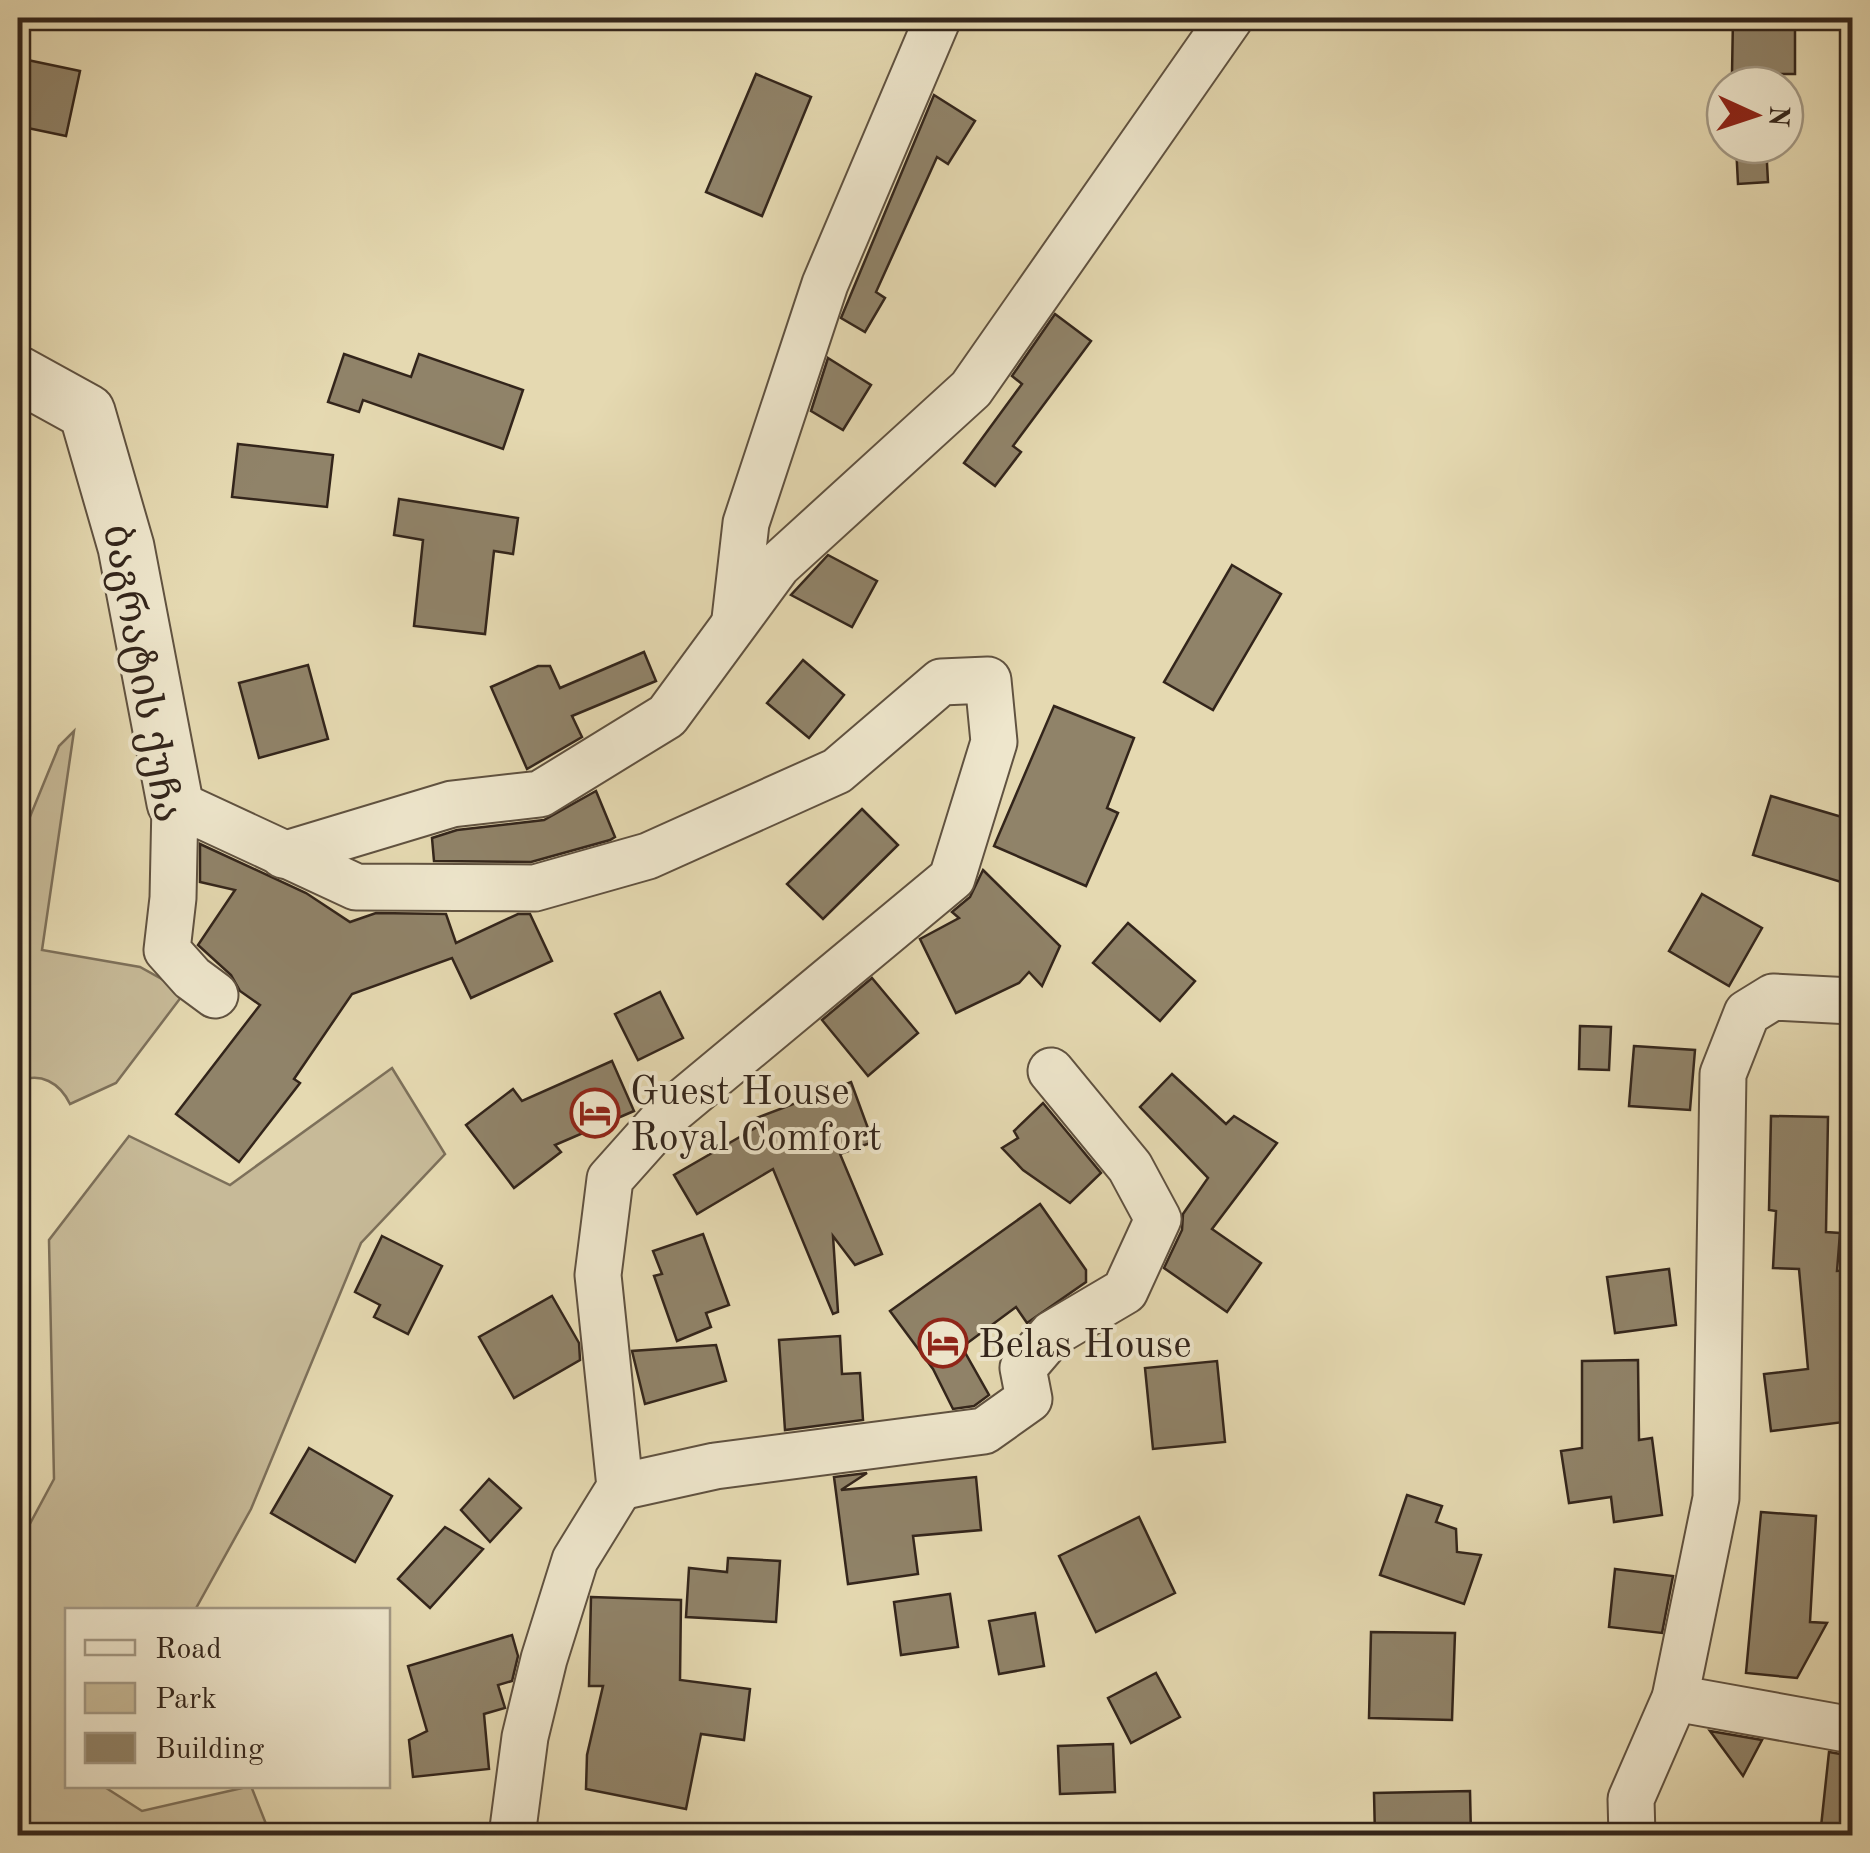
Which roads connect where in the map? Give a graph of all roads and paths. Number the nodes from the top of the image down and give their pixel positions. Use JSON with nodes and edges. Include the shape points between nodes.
{"nodes":[{"id":1,"x":938,"y":18,"type":"edge"},
{"id":2,"x":1230,"y":18,"type":"edge"},
{"id":3,"x":18,"y":374,"type":"edge"},
{"id":4,"x":735,"y":619,"type":"junction"},
{"id":5,"x":175,"y":803,"type":"junction"},
{"id":6,"x":283,"y":855,"type":"junction"},
{"id":7,"x":215,"y":995,"type":"dead end"},
{"id":8,"x":1852,"y":1001,"type":"edge"},
{"id":9,"x":1051,"y":1071,"type":"dead end"},
{"id":10,"x":620,"y":1487,"type":"junction"},
{"id":11,"x":1676,"y":1698,"type":"junction"},
{"id":12,"x":1852,"y":1730,"type":"edge"},
{"id":13,"x":512,"y":1836,"type":"edge"},
{"id":14,"x":1632,"y":1836,"type":"edge"}],
"edges":[{"from":1,"to":4,"type":"street","via":[[818,302],[746,523]]},
{"from":2,"to":4,"type":"street","via":[[971,389],[778,565]]},
{"from":3,"to":5,"type":"street","name":"ბაგრატის ქუჩა","via":[[87,412],[126,547]]},
{"from":4,"to":6,"type":"street","via":[[667,716],[540,794],[452,804]]},
{"from":5,"to":6,"type":"street"},
{"from":5,"to":7,"type":"street","name":"ბაგრატის ქუჩა","via":[[167,950]]},
{"from":6,"to":10,"type":"street","via":[[356,887],[535,888],[648,856],[836,771],[941,682],[988,680],[994,742],[952,878],[668,1114],[610,1179],[598,1275]]},
{"from":8,"to":11,"type":"street","via":[[1773,997],[1747,1013],[1723,1074],[1716,1498]]},
{"from":9,"to":10,"type":"street","via":[[1130,1167],[1158,1219],[1125,1291],[1052,1334],[1022,1368],[1029,1399],[984,1431],[715,1466]]},
{"from":10,"to":13,"type":"street","via":[[575,1560],[544,1659]]},
{"from":11,"to":12,"type":"street"},
{"from":11,"to":14,"type":"street","via":[[1631,1800]]}]}
